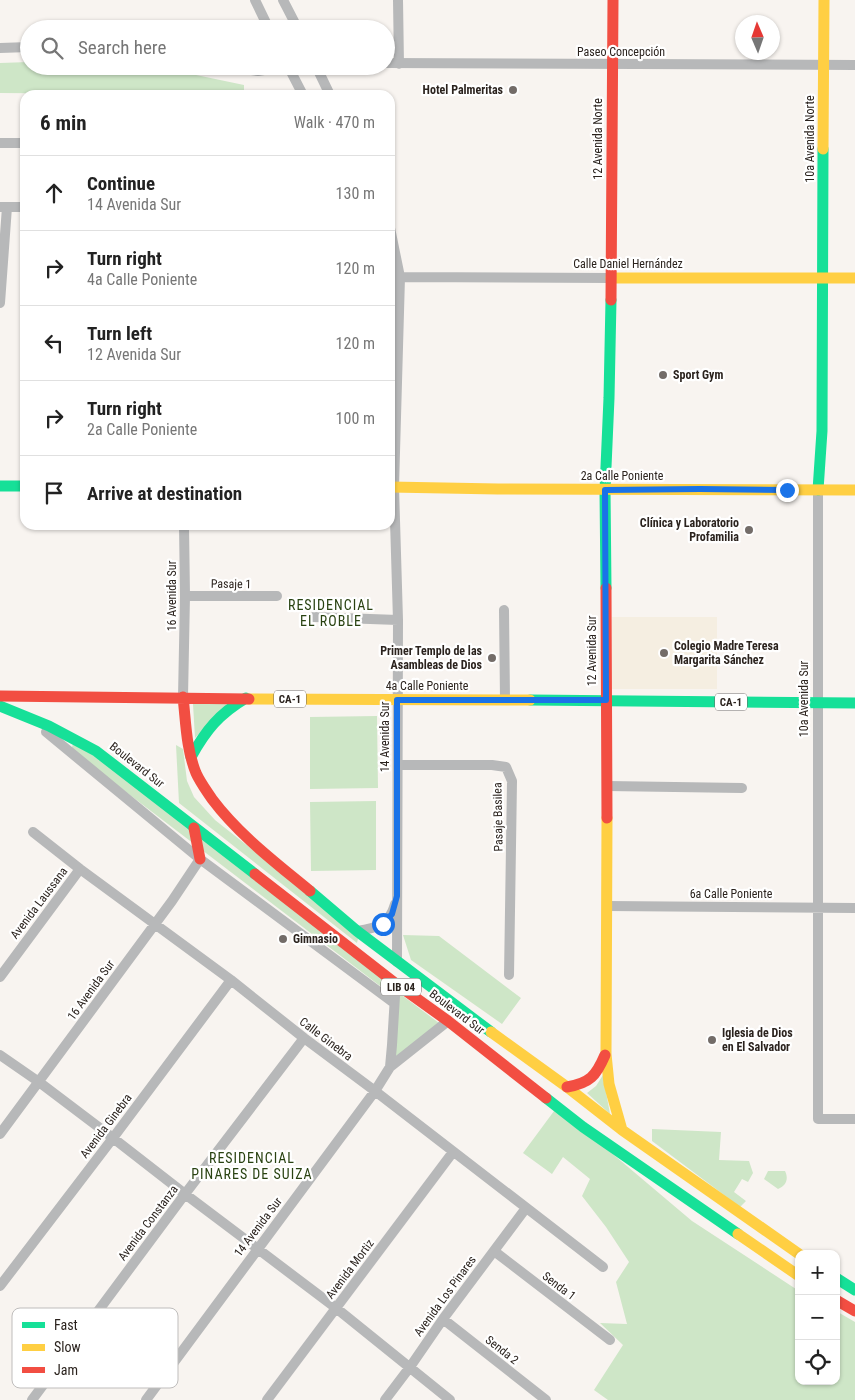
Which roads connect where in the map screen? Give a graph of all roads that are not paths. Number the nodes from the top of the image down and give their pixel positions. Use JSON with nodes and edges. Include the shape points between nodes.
{"nodes":[{"id":1,"x":255,"y":0,"type":"edge"},
{"id":2,"x":284,"y":0,"type":"edge"},
{"id":3,"x":398,"y":0,"type":"edge"},
{"id":4,"x":612,"y":0,"type":"edge"},
{"id":5,"x":824,"y":0,"type":"edge"},
{"id":6,"x":265,"y":20,"type":"edge"},
{"id":7,"x":294,"y":20,"type":"edge"},
{"id":8,"x":20,"y":47,"type":"edge"},
{"id":9,"x":0,"y":48,"type":"edge"},
{"id":10,"x":395,"y":64,"type":"edge"},
{"id":11,"x":399,"y":64,"type":"junction"},
{"id":12,"x":612,"y":64,"type":"junction"},
{"id":13,"x":824,"y":65,"type":"junction"},
{"id":14,"x":855,"y":65,"type":"edge"},
{"id":15,"x":293,"y":75,"type":"edge"},
{"id":16,"x":320,"y":75,"type":"edge"},
{"id":17,"x":300,"y":90,"type":"edge"},
{"id":18,"x":328,"y":90,"type":"edge"},
{"id":19,"x":0,"y":144,"type":"edge"},
{"id":20,"x":20,"y":144,"type":"edge"},
{"id":21,"x":3,"y":207,"type":"edge"},
{"id":22,"x":20,"y":207,"type":"edge"},
{"id":23,"x":395,"y":252,"type":"edge"},
{"id":24,"x":400,"y":277,"type":"junction"},
{"id":25,"x":611,"y":278,"type":"junction"},
{"id":26,"x":823,"y":278,"type":"junction"},
{"id":27,"x":855,"y":278,"type":"edge"},
{"id":28,"x":0,"y":303,"type":"edge"},
{"id":29,"x":395,"y":369,"type":"edge"},
{"id":30,"x":397,"y":375,"type":"junction"},
{"id":31,"x":395,"y":419,"type":"edge"},
{"id":32,"x":0,"y":486,"type":"edge"},
{"id":33,"x":20,"y":486,"type":"edge"},
{"id":34,"x":395,"y":486,"type":"edge"},
{"id":35,"x":605,"y":490,"type":"junction"},
{"id":36,"x":818,"y":490,"type":"junction"},
{"id":37,"x":855,"y":490,"type":"edge"},
{"id":38,"x":184,"y":530,"type":"edge"},
{"id":39,"x":394,"y":530,"type":"edge"},
{"id":40,"x":186,"y":596,"type":"junction"},
{"id":41,"x":277,"y":596,"type":"dead end"},
{"id":42,"x":504,"y":610,"type":"dead end"},
{"id":43,"x":314,"y":617,"type":"dead end"},
{"id":44,"x":398,"y":620,"type":"junction"},
{"id":45,"x":0,"y":696,"type":"edge"},
{"id":46,"x":183,"y":697,"type":"junction"},
{"id":47,"x":246,"y":698,"type":"junction"},
{"id":48,"x":397,"y":700,"type":"junction"},
{"id":49,"x":505,"y":700,"type":"junction"},
{"id":50,"x":606,"y":700,"type":"junction"},
{"id":51,"x":817,"y":703,"type":"junction"},
{"id":52,"x":855,"y":703,"type":"edge"},
{"id":53,"x":0,"y":706,"type":"edge"},
{"id":54,"x":42,"y":722,"type":"junction"},
{"id":55,"x":191,"y":757,"type":"junction"},
{"id":56,"x":398,"y":765,"type":"junction"},
{"id":57,"x":607,"y":786,"type":"junction"},
{"id":58,"x":742,"y":788,"type":"dead end"},
{"id":59,"x":194,"y":828,"type":"junction"},
{"id":60,"x":33,"y":832,"type":"dead end"},
{"id":61,"x":200,"y":859,"type":"junction"},
{"id":62,"x":80,"y":869,"type":"junction"},
{"id":63,"x":397,"y":896,"type":"junction"},
{"id":64,"x":607,"y":906,"type":"junction"},
{"id":65,"x":818,"y":908,"type":"junction"},
{"id":66,"x":855,"y":908,"type":"edge"},
{"id":67,"x":156,"y":924,"type":"junction"},
{"id":68,"x":357,"y":931,"type":"junction"},
{"id":69,"x":398,"y":962,"type":"junction"},
{"id":70,"x":509,"y":975,"type":"dead end"},
{"id":71,"x":0,"y":977,"type":"edge"},
{"id":72,"x":231,"y":980,"type":"junction"},
{"id":73,"x":395,"y":983,"type":"junction"},
{"id":74,"x":428,"y":985,"type":"junction"},
{"id":75,"x":394,"y":1003,"type":"junction"},
{"id":76,"x":448,"y":1021,"type":"junction"},
{"id":77,"x":304,"y":1038,"type":"junction"},
{"id":78,"x":606,"y":1054,"type":"junction"},
{"id":79,"x":0,"y":1055,"type":"edge"},
{"id":80,"x":390,"y":1068,"type":"junction"},
{"id":81,"x":39,"y":1082,"type":"junction"},
{"id":82,"x":567,"y":1087,"type":"junction"},
{"id":83,"x":375,"y":1091,"type":"junction"},
{"id":84,"x":855,"y":1119,"type":"edge"},
{"id":85,"x":622,"y":1130,"type":"junction"},
{"id":86,"x":0,"y":1134,"type":"edge"},
{"id":87,"x":113,"y":1138,"type":"junction"},
{"id":88,"x":453,"y":1152,"type":"junction"},
{"id":89,"x":185,"y":1194,"type":"junction"},
{"id":90,"x":526,"y":1208,"type":"junction"},
{"id":91,"x":257,"y":1249,"type":"junction"},
{"id":92,"x":494,"y":1251,"type":"junction"},
{"id":93,"x":795,"y":1251,"type":"edge"},
{"id":94,"x":603,"y":1267,"type":"dead end"},
{"id":95,"x":795,"y":1273,"type":"edge"},
{"id":96,"x":840,"y":1281,"type":"edge"},
{"id":97,"x":0,"y":1286,"type":"edge"},
{"id":98,"x":855,"y":1290,"type":"edge"},
{"id":99,"x":840,"y":1302,"type":"edge"},
{"id":100,"x":100,"y":1308,"type":"edge"},
{"id":101,"x":336,"y":1308,"type":"junction"},
{"id":102,"x":855,"y":1311,"type":"edge"},
{"id":103,"x":443,"y":1319,"type":"junction"},
{"id":104,"x":610,"y":1340,"type":"dead end"},
{"id":105,"x":178,"y":1356,"type":"edge"},
{"id":106,"x":410,"y":1367,"type":"junction"},
{"id":107,"x":41,"y":1388,"type":"edge"},
{"id":108,"x":155,"y":1388,"type":"edge"},
{"id":109,"x":32,"y":1400,"type":"edge"},
{"id":110,"x":146,"y":1400,"type":"edge"},
{"id":111,"x":267,"y":1400,"type":"edge"},
{"id":112,"x":385,"y":1400,"type":"edge"},
{"id":113,"x":450,"y":1400,"type":"edge"},
{"id":114,"x":546,"y":1400,"type":"edge"}],
"edges":[{"from":1,"to":6,"type":"street"},
{"from":2,"to":7,"type":"street"},
{"from":3,"to":11,"type":"street"},
{"from":4,"to":12,"type":"main road","name":"12 Avenida Norte"},
{"from":5,"to":13,"type":"main road","name":"10a Avenida Norte"},
{"from":8,"to":9,"type":"street"},
{"from":10,"to":11,"type":"street","name":"Paseo Concepción"},
{"from":11,"to":12,"type":"street","name":"Paseo Concepción"},
{"from":12,"to":13,"type":"street","name":"Paseo Concepción"},
{"from":12,"to":25,"type":"main road","name":"12 Avenida Norte"},
{"from":13,"to":14,"type":"street","name":"Paseo Concepción"},
{"from":13,"to":26,"type":"main road","name":"10a Avenida Norte"},
{"from":15,"to":17,"type":"street"},
{"from":16,"to":18,"type":"street"},
{"from":19,"to":20,"type":"street"},
{"from":21,"to":22,"type":"street"},
{"from":21,"to":28,"type":"street"},
{"from":23,"to":24,"type":"street","name":"14 Avenida Sur"},
{"from":24,"to":25,"type":"street","name":"Calle Daniel Hernández"},
{"from":24,"to":30,"type":"street","name":"14 Avenida Sur"},
{"from":25,"to":26,"type":"main road","name":"Calle Daniel Hernández"},
{"from":25,"to":35,"type":"main road","name":"12 Avenida Sur"},
{"from":26,"to":27,"type":"main road","name":"Calle Daniel Hernández"},
{"from":26,"to":36,"type":"main road","name":"10a Avenida Sur","via":[[822,431]]},
{"from":29,"to":30,"type":"street"},
{"from":30,"to":31,"type":"street","name":"14 Avenida Sur"},
{"from":32,"to":33,"type":"main road"},
{"from":34,"to":35,"type":"main road","name":"2a Calle Poniente"},
{"from":35,"to":36,"type":"main road","name":"2a Calle Poniente"},
{"from":35,"to":50,"type":"main road","name":"12 Avenida Sur"},
{"from":36,"to":37,"type":"main road","name":"2a Calle Poniente"},
{"from":36,"to":51,"type":"street","name":"10a Avenida Sur"},
{"from":38,"to":40,"type":"street","name":"16 Avenida Sur"},
{"from":39,"to":44,"type":"street","name":"14 Avenida Sur"},
{"from":40,"to":41,"type":"street","name":"Pasaje 1"},
{"from":40,"to":46,"type":"street","name":"16 Avenida Sur"},
{"from":42,"to":49,"type":"street"},
{"from":43,"to":44,"type":"street"},
{"from":44,"to":48,"type":"street","name":"14 Avenida Sur"},
{"from":45,"to":46,"type":"main road","name":"4a Calle Poniente","number":"CA-1"},
{"from":46,"to":47,"type":"main road","name":"4a Calle Poniente","number":"CA-1"},
{"from":46,"to":55,"type":"main road","name":"Boulevard Sur","number":"LIB 04"},
{"from":47,"to":48,"type":"main road","name":"4a Calle Poniente","number":"CA-1"},
{"from":47,"to":55,"type":"main road","via":[[207,729]]},
{"from":48,"to":49,"type":"main road","name":"4a Calle Poniente","number":"CA-1"},
{"from":48,"to":56,"type":"street","name":"14 Avenida Sur"},
{"from":49,"to":50,"type":"main road","name":"4a Calle Poniente","number":"CA-1"},
{"from":50,"to":51,"type":"main road","name":"4a Calle Poniente","number":"CA-1"},
{"from":50,"to":57,"type":"main road","name":"12 Avenida Sur"},
{"from":51,"to":52,"type":"main road","name":"4a Calle Poniente","number":"CA-1"},
{"from":51,"to":65,"type":"street","name":"10a Avenida Sur"},
{"from":53,"to":54,"type":"main road","name":"Boulevard Sur","number":"LIB 04"},
{"from":54,"to":59,"type":"main road","name":"Boulevard Sur","number":"LIB 04","via":[[96,751]]},
{"from":54,"to":61,"type":"street","via":[[47,733]]},
{"from":55,"to":68,"type":"main road","name":"Boulevard Sur","number":"LIB 04","via":[[203,787],[225,817]]},
{"from":56,"to":63,"type":"street","name":"14 Avenida Sur"},
{"from":56,"to":70,"type":"street","name":"Pasaje Basilea","via":[[492,764],[506,767],[512,781]]},
{"from":57,"to":58,"type":"street"},
{"from":57,"to":64,"type":"main road","name":"12 Avenida Sur"},
{"from":59,"to":61,"type":"main road"},
{"from":59,"to":73,"type":"main road","name":"Boulevard Sur","number":"LIB 04"},
{"from":60,"to":62,"type":"street","name":"Calle Ginebra"},
{"from":61,"to":67,"type":"street","name":"16 Avenida Sur"},
{"from":61,"to":75,"type":"street"},
{"from":62,"to":67,"type":"street","name":"Calle Ginebra"},
{"from":62,"to":71,"type":"street","name":"Avenida Laussana"},
{"from":63,"to":68,"type":"street","name":"14 Avenida Sur","via":[[392,914],[383,924]]},
{"from":63,"to":69,"type":"street","name":"14 Avenida Sur"},
{"from":64,"to":65,"type":"street","name":"6a Calle Poniente"},
{"from":64,"to":78,"type":"main road","name":"12 Avenida Sur"},
{"from":65,"to":66,"type":"street","name":"6a Calle Poniente"},
{"from":65,"to":84,"type":"street","name":"10a Avenida Sur","via":[[818,1119]]},
{"from":67,"to":72,"type":"street","name":"Calle Ginebra"},
{"from":67,"to":81,"type":"street","name":"16 Avenida Sur"},
{"from":68,"to":69,"type":"main road","name":"Boulevard Sur","number":"LIB 04"},
{"from":69,"to":74,"type":"main road","name":"Boulevard Sur","number":"LIB 04"},
{"from":72,"to":77,"type":"street","name":"Calle Ginebra"},
{"from":72,"to":87,"type":"street","name":"Avenida Ginebra"},
{"from":73,"to":74,"type":"street","via":[[400,975],[406,975]]},
{"from":73,"to":75,"type":"street","name":"14 Avenida Sur"},
{"from":73,"to":76,"type":"main road","name":"Boulevard Sur","number":"LIB 04"},
{"from":74,"to":82,"type":"main road","name":"Boulevard Sur","number":"LIB 04"},
{"from":75,"to":80,"type":"street","name":"14 Avenida Sur"},
{"from":76,"to":80,"type":"street","name":"14 Avenida Sur"},
{"from":76,"to":95,"type":"main road","name":"Boulevard Sur","number":"LIB 04","via":[[583,1127]]},
{"from":77,"to":83,"type":"street","name":"Calle Ginebra"},
{"from":77,"to":89,"type":"street","name":"Avenida Constanza"},
{"from":78,"to":82,"type":"main road","name":"12 Avenida Sur","via":[[598,1073],[590,1081]]},
{"from":78,"to":85,"type":"main road","name":"12 Avenida Sur","via":[[609,1084]]},
{"from":79,"to":81,"type":"street"},
{"from":80,"to":83,"type":"street","name":"14 Avenida Sur"},
{"from":81,"to":86,"type":"street","name":"16 Avenida Sur"},
{"from":81,"to":87,"type":"street"},
{"from":82,"to":85,"type":"main road","name":"Boulevard Sur","number":"LIB 04"},
{"from":83,"to":88,"type":"street","name":"Calle Ginebra"},
{"from":83,"to":91,"type":"street","name":"14 Avenida Sur"},
{"from":85,"to":93,"type":"main road","name":"Boulevard Sur","number":"LIB 04"},
{"from":87,"to":89,"type":"street"},
{"from":87,"to":97,"type":"street","name":"Avenida Ginebra"},
{"from":88,"to":90,"type":"street","name":"Calle Ginebra"},
{"from":88,"to":101,"type":"street","name":"Avenida Mortiz"},
{"from":89,"to":91,"type":"street"},
{"from":89,"to":100,"type":"street","name":"Avenida Constanza"},
{"from":90,"to":92,"type":"street","name":"Avenida Los Pinares"},
{"from":90,"to":94,"type":"street","name":"Calle Ginebra"},
{"from":91,"to":101,"type":"street"},
{"from":91,"to":105,"type":"street","name":"14 Avenida Sur"},
{"from":92,"to":103,"type":"street","name":"Avenida Los Pinares"},
{"from":92,"to":104,"type":"street","name":"Senda 1"},
{"from":96,"to":98,"type":"main road"},
{"from":99,"to":102,"type":"main road"},
{"from":101,"to":106,"type":"street"},
{"from":101,"to":111,"type":"street","name":"Avenida Mortiz"},
{"from":103,"to":106,"type":"street","name":"Avenida Los Pinares"},
{"from":103,"to":114,"type":"street","name":"Senda 2"},
{"from":106,"to":112,"type":"street","name":"Avenida Los Pinares"},
{"from":106,"to":113,"type":"street"},
{"from":107,"to":109,"type":"street","name":"Avenida Constanza"},
{"from":108,"to":110,"type":"street","name":"14 Avenida Sur"}]}
